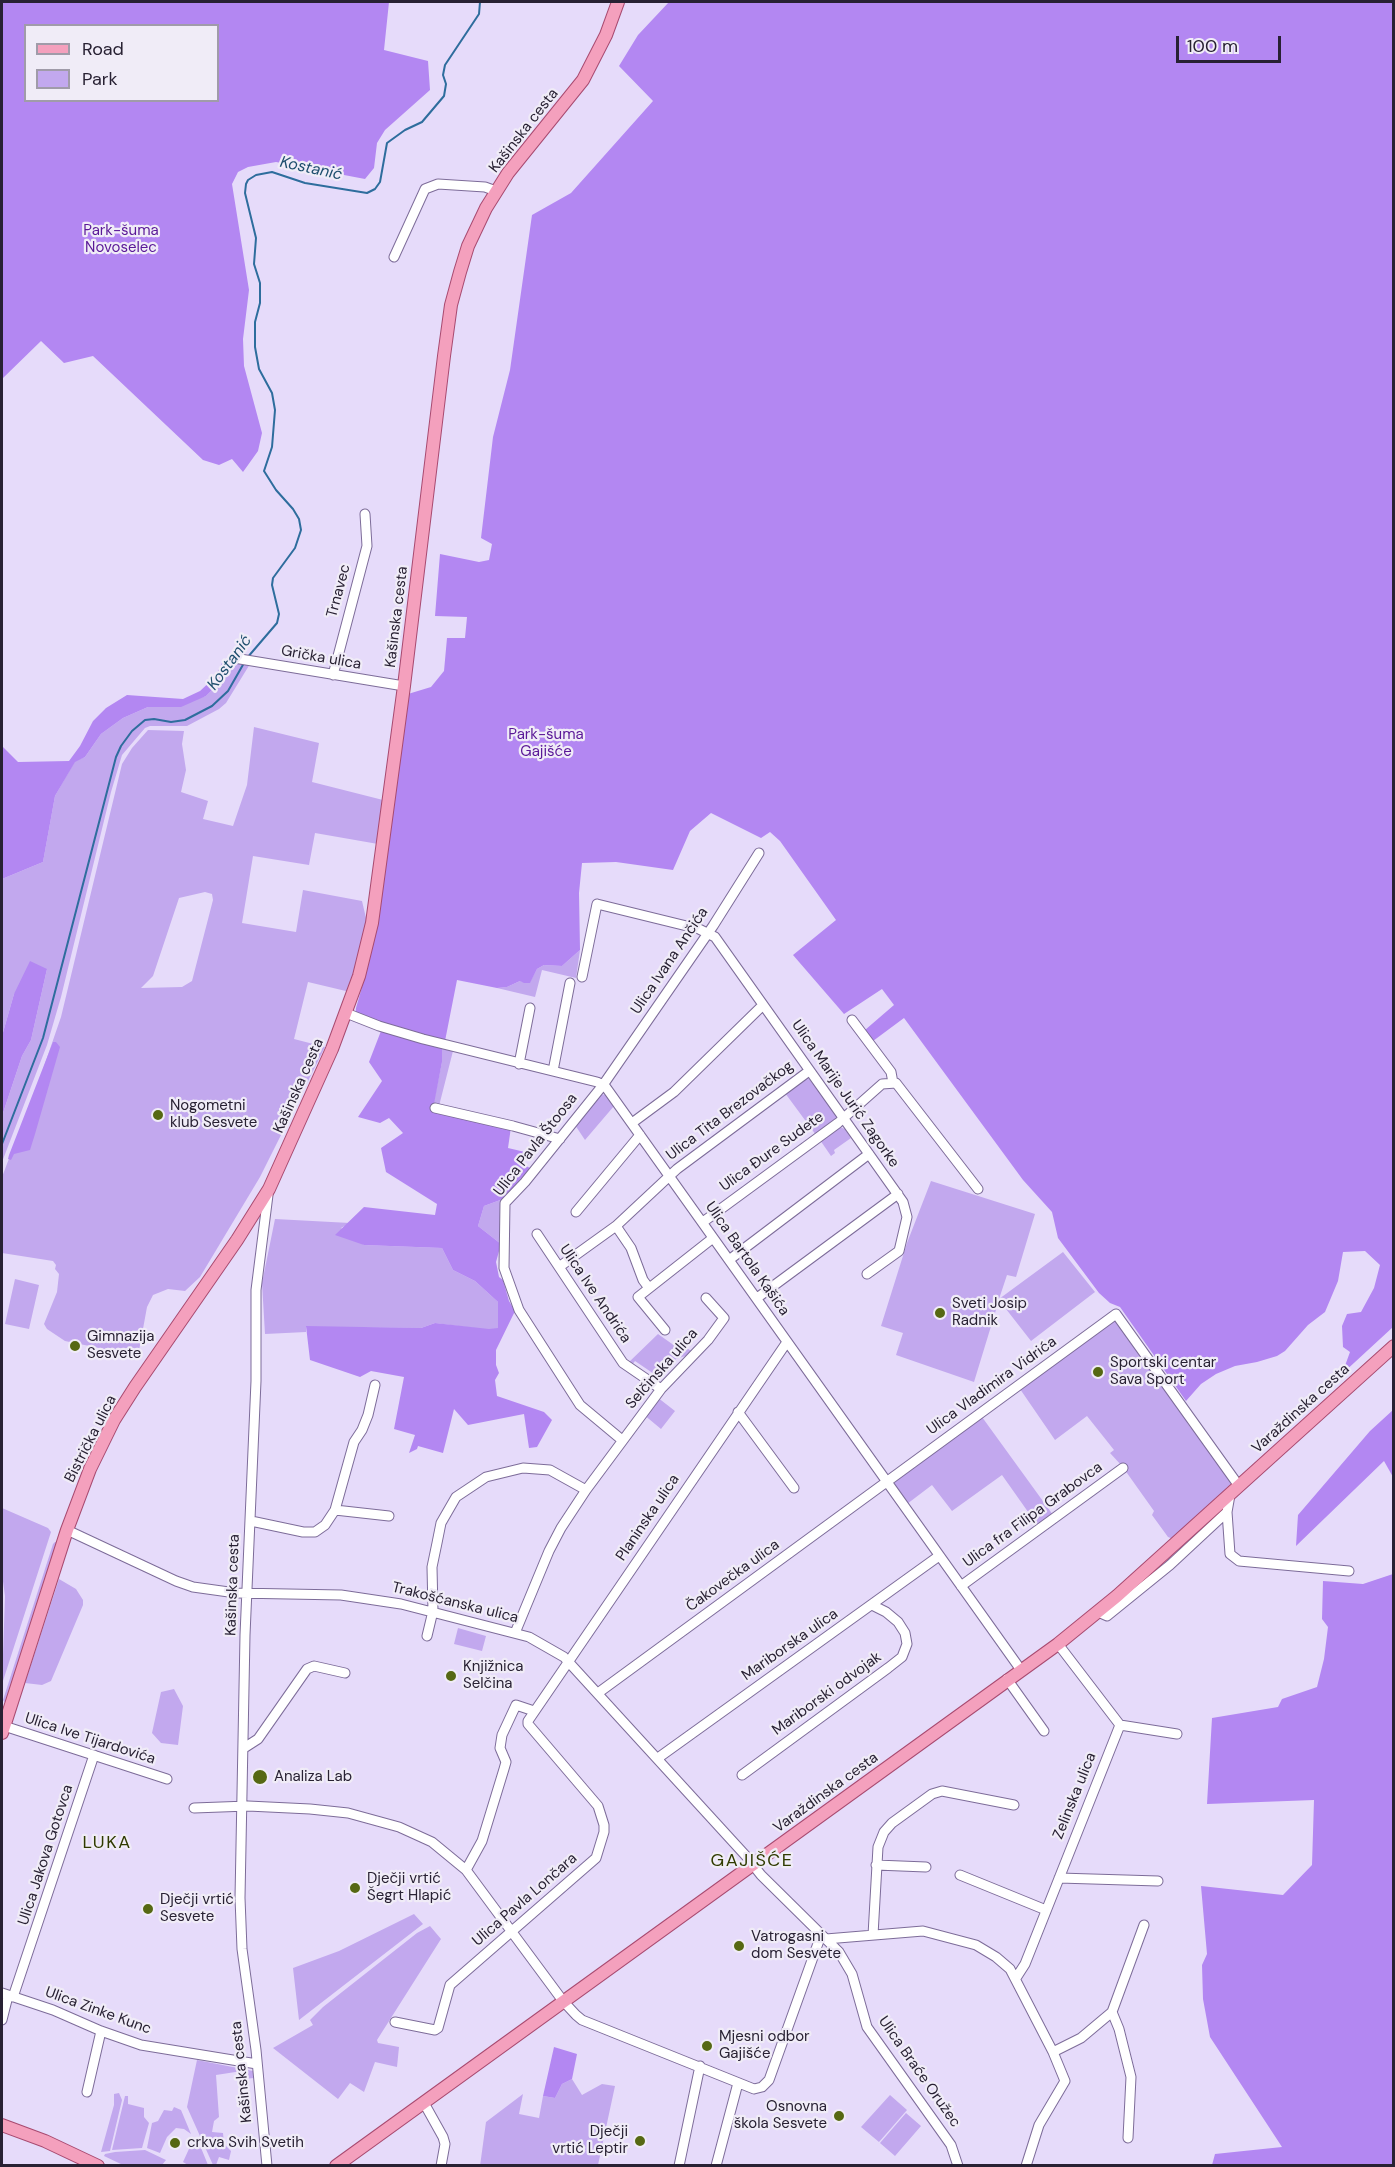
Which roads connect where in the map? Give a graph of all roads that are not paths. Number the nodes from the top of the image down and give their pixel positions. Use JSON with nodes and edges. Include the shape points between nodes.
{"nodes":[{"id":1,"x":618,"y":2,"type":"edge"},
{"id":2,"x":496,"y":191,"type":"junction"},
{"id":3,"x":394,"y":257,"type":"dead end"},
{"id":4,"x":365,"y":514,"type":"dead end"},
{"id":5,"x":236,"y":659,"type":"dead end"},
{"id":6,"x":333,"y":675,"type":"junction"},
{"id":7,"x":404,"y":686,"type":"junction"},
{"id":8,"x":759,"y":853,"type":"dead end"},
{"id":9,"x":708,"y":932,"type":"junction"},
{"id":10,"x":582,"y":977,"type":"dead end"},
{"id":11,"x":570,"y":983,"type":"dead end"},
{"id":12,"x":763,"y":1005,"type":"junction"},
{"id":13,"x":530,"y":1008,"type":"dead end"},
{"id":14,"x":345,"y":1013,"type":"junction"},
{"id":15,"x":852,"y":1020,"type":"dead end"},
{"id":16,"x":519,"y":1064,"type":"junction"},
{"id":17,"x":552,"y":1071,"type":"junction"},
{"id":18,"x":809,"y":1071,"type":"junction"},
{"id":19,"x":893,"y":1083,"type":"junction"},
{"id":20,"x":603,"y":1085,"type":"junction"},
{"id":21,"x":435,"y":1108,"type":"dead end"},
{"id":22,"x":843,"y":1118,"type":"junction"},
{"id":23,"x":632,"y":1123,"type":"junction"},
{"id":24,"x":640,"y":1135,"type":"junction"},
{"id":25,"x":560,"y":1139,"type":"junction"},
{"id":26,"x":869,"y":1154,"type":"junction"},
{"id":27,"x":670,"y":1177,"type":"junction"},
{"id":28,"x":268,"y":1189,"type":"junction"},
{"id":29,"x":978,"y":1189,"type":"dead end"},
{"id":30,"x":898,"y":1194,"type":"junction"},
{"id":31,"x":576,"y":1212,"type":"dead end"},
{"id":32,"x":703,"y":1222,"type":"junction"},
{"id":33,"x":615,"y":1226,"type":"junction"},
{"id":34,"x":537,"y":1234,"type":"dead end"},
{"id":35,"x":713,"y":1238,"type":"junction"},
{"id":36,"x":729,"y":1260,"type":"junction"},
{"id":37,"x":559,"y":1267,"type":"junction"},
{"id":38,"x":867,"y":1274,"type":"dead end"},
{"id":39,"x":649,"y":1288,"type":"junction"},
{"id":40,"x":706,"y":1298,"type":"dead end"},
{"id":41,"x":757,"y":1298,"type":"junction"},
{"id":42,"x":665,"y":1330,"type":"dead end"},
{"id":43,"x":787,"y":1342,"type":"junction"},
{"id":44,"x":1394,"y":1346,"type":"edge"},
{"id":45,"x":375,"y":1385,"type":"dead end"},
{"id":46,"x":661,"y":1389,"type":"junction"},
{"id":47,"x":738,"y":1412,"type":"junction"},
{"id":48,"x":622,"y":1440,"type":"junction"},
{"id":49,"x":1123,"y":1468,"type":"dead end"},
{"id":50,"x":886,"y":1482,"type":"junction"},
{"id":51,"x":794,"y":1488,"type":"dead end"},
{"id":52,"x":586,"y":1490,"type":"junction"},
{"id":53,"x":1234,"y":1491,"type":"junction"},
{"id":54,"x":335,"y":1510,"type":"junction"},
{"id":55,"x":1227,"y":1512,"type":"junction"},
{"id":56,"x":389,"y":1516,"type":"dead end"},
{"id":57,"x":250,"y":1521,"type":"junction"},
{"id":58,"x":67,"y":1530,"type":"junction"},
{"id":59,"x":939,"y":1556,"type":"junction"},
{"id":60,"x":1349,"y":1571,"type":"dead end"},
{"id":61,"x":961,"y":1586,"type":"junction"},
{"id":62,"x":247,"y":1593,"type":"junction"},
{"id":63,"x":872,"y":1605,"type":"junction"},
{"id":64,"x":433,"y":1611,"type":"junction"},
{"id":65,"x":1098,"y":1612,"type":"junction"},
{"id":66,"x":515,"y":1633,"type":"junction"},
{"id":67,"x":427,"y":1636,"type":"dead end"},
{"id":68,"x":1058,"y":1644,"type":"junction"},
{"id":69,"x":568,"y":1660,"type":"junction"},
{"id":70,"x":1021,"y":1670,"type":"junction"},
{"id":71,"x":345,"y":1673,"type":"dead end"},
{"id":72,"x":1007,"y":1679,"type":"junction"},
{"id":73,"x":598,"y":1693,"type":"junction"},
{"id":74,"x":534,"y":1711,"type":"junction"},
{"id":75,"x":1119,"y":1725,"type":"junction"},
{"id":76,"x":3,"y":1730,"type":"edge"},
{"id":77,"x":1044,"y":1731,"type":"dead end"},
{"id":78,"x":1178,"y":1734,"type":"dead end"},
{"id":79,"x":244,"y":1748,"type":"junction"},
{"id":80,"x":94,"y":1755,"type":"junction"},
{"id":81,"x":657,"y":1758,"type":"junction"},
{"id":82,"x":742,"y":1775,"type":"dead end"},
{"id":83,"x":167,"y":1779,"type":"dead end"},
{"id":84,"x":1014,"y":1805,"type":"dead end"},
{"id":85,"x":243,"y":1806,"type":"junction"},
{"id":86,"x":194,"y":1808,"type":"dead end"},
{"id":87,"x":752,"y":1864,"type":"junction"},
{"id":88,"x":876,"y":1865,"type":"junction"},
{"id":89,"x":926,"y":1867,"type":"dead end"},
{"id":90,"x":466,"y":1870,"type":"junction"},
{"id":91,"x":960,"y":1875,"type":"dead end"},
{"id":92,"x":1059,"y":1878,"type":"junction"},
{"id":93,"x":1158,"y":1881,"type":"dead end"},
{"id":94,"x":1046,"y":1910,"type":"junction"},
{"id":95,"x":1144,"y":1925,"type":"dead end"},
{"id":96,"x":512,"y":1930,"type":"junction"},
{"id":97,"x":873,"y":1935,"type":"junction"},
{"id":98,"x":824,"y":1937,"type":"junction"},
{"id":99,"x":1016,"y":1978,"type":"junction"},
{"id":100,"x":8,"y":1995,"type":"edge"},
{"id":101,"x":564,"y":2001,"type":"junction"},
{"id":102,"x":1112,"y":2012,"type":"junction"},
{"id":103,"x":2,"y":2020,"type":"edge"},
{"id":104,"x":395,"y":2022,"type":"dead end"},
{"id":105,"x":101,"y":2031,"type":"junction"},
{"id":106,"x":1053,"y":2052,"type":"junction"},
{"id":107,"x":257,"y":2064,"type":"junction"},
{"id":108,"x":700,"y":2066,"type":"junction"},
{"id":109,"x":738,"y":2083,"type":"junction"},
{"id":110,"x":87,"y":2092,"type":"dead end"},
{"id":111,"x":424,"y":2103,"type":"junction"},
{"id":112,"x":2,"y":2125,"type":"edge"},
{"id":113,"x":1128,"y":2138,"type":"dead end"},
{"id":114,"x":98,"y":2166,"type":"edge"},
{"id":115,"x":267,"y":2166,"type":"edge"},
{"id":116,"x":336,"y":2166,"type":"edge"},
{"id":117,"x":441,"y":2166,"type":"edge"},
{"id":118,"x":679,"y":2166,"type":"edge"},
{"id":119,"x":716,"y":2166,"type":"edge"},
{"id":120,"x":958,"y":2166,"type":"edge"},
{"id":121,"x":1026,"y":2166,"type":"edge"}],
"edges":[{"from":1,"to":2,"type":"main road","name":"Kašinska cesta","via":[[583,80]]},
{"from":2,"to":3,"type":"street","via":[[438,184],[425,189]]},
{"from":2,"to":7,"type":"main road","name":"Kašinska cesta","via":[[468,246],[451,305]]},
{"from":4,"to":6,"type":"street","name":"Trnavec","via":[[366,546]]},
{"from":5,"to":6,"type":"street","name":"Grička ulica"},
{"from":6,"to":7,"type":"street","name":"Grička ulica"},
{"from":7,"to":14,"type":"main road","name":"Kašinska cesta","via":[[372,923]]},
{"from":8,"to":9,"type":"street","name":"Ulica Ivana Ančića"},
{"from":9,"to":10,"type":"street","via":[[597,904]]},
{"from":9,"to":12,"type":"street","name":"Ulica Marije Jurić Zagorke"},
{"from":9,"to":20,"type":"street","name":"Ulica Ivana Ančića"},
{"from":11,"to":17,"type":"street"},
{"from":12,"to":18,"type":"street","name":"Ulica Marije Jurić Zagorke"},
{"from":12,"to":23,"type":"street","via":[[674,1092]]},
{"from":13,"to":16,"type":"street"},
{"from":14,"to":16,"type":"street"},
{"from":14,"to":28,"type":"main road","name":"Kašinska cesta"},
{"from":15,"to":19,"type":"street","via":[[891,1072]]},
{"from":16,"to":17,"type":"street"},
{"from":17,"to":20,"type":"street"},
{"from":18,"to":22,"type":"street","name":"Ulica Marije Jurić Zagorke"},
{"from":18,"to":27,"type":"street","name":"Ulica Tita Brezovačkog"},
{"from":19,"to":22,"type":"street","name":"Ulica Đure Sudete","via":[[882,1084]]},
{"from":19,"to":29,"type":"street"},
{"from":20,"to":23,"type":"street","name":"Ulica Bartola Kašića"},
{"from":20,"to":25,"type":"street","name":"Ulica Pavla Štoosa"},
{"from":21,"to":25,"type":"street"},
{"from":22,"to":26,"type":"street","name":"Ulica Marije Jurić Zagorke"},
{"from":22,"to":32,"type":"street","name":"Ulica Đure Sudete"},
{"from":23,"to":24,"type":"street","name":"Ulica Bartola Kašića"},
{"from":24,"to":27,"type":"street","name":"Ulica Bartola Kašića"},
{"from":24,"to":31,"type":"street"},
{"from":25,"to":48,"type":"street","name":"Ulica Pavla Štoosa","via":[[505,1203],[504,1268],[519,1310],[580,1405]]},
{"from":26,"to":30,"type":"street","name":"Ulica Marije Jurić Zagorke"},
{"from":26,"to":36,"type":"street"},
{"from":27,"to":32,"type":"street","name":"Ulica Bartola Kašića"},
{"from":27,"to":33,"type":"street","name":"Ulica Tita Brezovačkog"},
{"from":28,"to":57,"type":"street","name":"Kašinska cesta","via":[[257,1274]]},
{"from":28,"to":58,"type":"main road","name":"Bistrička ulica","via":[[114,1420]]},
{"from":30,"to":38,"type":"street","name":"Ulica Marije Jurić Zagorke","via":[[907,1217],[899,1251]]},
{"from":30,"to":41,"type":"street"},
{"from":32,"to":35,"type":"street","name":"Ulica Bartola Kašića"},
{"from":33,"to":37,"type":"street","name":"Ulica Tita Brezovačkog"},
{"from":33,"to":39,"type":"street","via":[[631,1248]]},
{"from":34,"to":37,"type":"street","name":"Ulica Ive Andrića"},
{"from":35,"to":36,"type":"street","name":"Ulica Bartola Kašića"},
{"from":35,"to":39,"type":"street"},
{"from":36,"to":41,"type":"street","name":"Ulica Bartola Kašića"},
{"from":37,"to":46,"type":"street","name":"Ulica Ive Andrića","via":[[623,1363]]},
{"from":39,"to":42,"type":"street","via":[[638,1297]]},
{"from":40,"to":46,"type":"street","name":"Selčinska ulica","via":[[724,1318]]},
{"from":41,"to":43,"type":"street","name":"Ulica Bartola Kašića"},
{"from":43,"to":47,"type":"street","name":"Planinska ulica"},
{"from":43,"to":50,"type":"street","name":"Ulica Bartola Kašića"},
{"from":44,"to":53,"type":"main road","name":"Varaždinska cesta"},
{"from":45,"to":54,"type":"street"},
{"from":46,"to":48,"type":"street","name":"Selčinska ulica"},
{"from":47,"to":51,"type":"street"},
{"from":47,"to":69,"type":"street","name":"Planinska ulica"},
{"from":48,"to":52,"type":"street","name":"Selčinska ulica"},
{"from":49,"to":61,"type":"street","name":"Ulica fra Filipa Grabovca"},
{"from":50,"to":53,"type":"street","name":"Ulica Vladimira Vidrića","via":[[1116,1314]]},
{"from":50,"to":59,"type":"street","name":"Ulica Bartola Kašića"},
{"from":50,"to":73,"type":"street","name":"Čakovečka ulica"},
{"from":52,"to":64,"type":"street","via":[[550,1470],[523,1467],[486,1477],[456,1497],[441,1523],[432,1567]]},
{"from":52,"to":66,"type":"street","name":"Selčinska ulica","via":[[561,1528]]},
{"from":53,"to":55,"type":"street"},
{"from":53,"to":65,"type":"main road","name":"Varaždinska cesta"},
{"from":54,"to":56,"type":"street"},
{"from":54,"to":57,"type":"street","via":[[315,1532]]},
{"from":55,"to":60,"type":"street","via":[[1230,1554],[1239,1561]]},
{"from":55,"to":65,"type":"street","name":"Varaždinska cesta","via":[[1107,1616]]},
{"from":57,"to":62,"type":"street","name":"Kašinska cesta"},
{"from":58,"to":62,"type":"street","name":"Trakošćanska ulica","via":[[176,1581],[214,1591]]},
{"from":58,"to":76,"type":"main road","name":"Bistrička ulica"},
{"from":59,"to":61,"type":"street","name":"Ulica Bartola Kašića"},
{"from":59,"to":63,"type":"street","name":"Mariborska ulica"},
{"from":61,"to":70,"type":"street","name":"Ulica Bartola Kašića"},
{"from":62,"to":64,"type":"street","name":"Trakošćanska ulica","via":[[341,1595]]},
{"from":62,"to":79,"type":"street","name":"Kašinska cesta"},
{"from":63,"to":81,"type":"street","name":"Mariborska ulica"},
{"from":63,"to":82,"type":"street","name":"Mariborski odvojak","via":[[898,1622],[905,1633],[902,1657]]},
{"from":64,"to":66,"type":"street","name":"Trakošćanska ulica"},
{"from":64,"to":67,"type":"street"},
{"from":65,"to":68,"type":"main road","name":"Varaždinska cesta"},
{"from":66,"to":69,"type":"street","name":"Trakošćanska ulica","via":[[537,1640]]},
{"from":68,"to":70,"type":"main road","name":"Varaždinska cesta"},
{"from":68,"to":75,"type":"street"},
{"from":69,"to":73,"type":"street","name":"Trakošćanska ulica"},
{"from":69,"to":74,"type":"street","name":"Planinska ulica"},
{"from":70,"to":72,"type":"main road","name":"Varaždinska cesta"},
{"from":71,"to":79,"type":"street","via":[[314,1666],[307,1669],[258,1739]]},
{"from":72,"to":77,"type":"street"},
{"from":72,"to":87,"type":"main road","name":"Varaždinska cesta"},
{"from":73,"to":81,"type":"street","name":"Trakošćanska ulica"},
{"from":74,"to":90,"type":"street","via":[[516,1705],[502,1735],[500,1748],[506,1762],[482,1841]]},
{"from":74,"to":96,"type":"street","name":"Ulica Pavla Lončara","via":[[528,1724],[596,1803],[604,1832],[596,1858]]},
{"from":75,"to":78,"type":"street"},
{"from":75,"to":92,"type":"street","name":"Zelinska ulica"},
{"from":76,"to":80,"type":"street","name":"Ulica Ive Tijardovića"},
{"from":79,"to":85,"type":"street","name":"Kašinska cesta"},
{"from":80,"to":83,"type":"street","name":"Ulica Ive Tijardovića"},
{"from":80,"to":100,"type":"street","name":"Ulica Jakova Gotovca","via":[[44,1910]]},
{"from":81,"to":87,"type":"street","name":"Trakošćanska ulica"},
{"from":84,"to":88,"type":"street","via":[[950,1791],[932,1794],[884,1832]]},
{"from":85,"to":86,"type":"street"},
{"from":85,"to":90,"type":"street","via":[[348,1813],[399,1827],[432,1842]]},
{"from":85,"to":107,"type":"street","name":"Kašinska cesta","via":[[242,1949]]},
{"from":87,"to":98,"type":"street","name":"Ulica Braće Oružec"},
{"from":87,"to":101,"type":"main road","name":"Varaždinska cesta"},
{"from":88,"to":89,"type":"street"},
{"from":88,"to":97,"type":"street"},
{"from":90,"to":96,"type":"street"},
{"from":91,"to":94,"type":"street"},
{"from":92,"to":93,"type":"street"},
{"from":92,"to":94,"type":"street","name":"Zelinska ulica"},
{"from":94,"to":99,"type":"street","name":"Zelinska ulica"},
{"from":95,"to":102,"type":"street"},
{"from":96,"to":101,"type":"street"},
{"from":96,"to":104,"type":"street","name":"Ulica Pavla Lončara","via":[[450,1985],[438,2028]]},
{"from":97,"to":98,"type":"street"},
{"from":97,"to":99,"type":"street","via":[[923,1931],[976,1945],[996,1957]]},
{"from":98,"to":109,"type":"street","via":[[769,2080],[757,2089]]},
{"from":98,"to":120,"type":"street","name":"Ulica Braće Oružec","via":[[852,1974],[867,2027],[951,2145]]},
{"from":99,"to":106,"type":"street"},
{"from":100,"to":103,"type":"street","name":"Ulica Jakova Gotovca"},
{"from":100,"to":105,"type":"street","name":"Ulica Zinke Kunc"},
{"from":101,"to":108,"type":"street","via":[[582,2020]]},
{"from":101,"to":111,"type":"main road","name":"Varaždinska cesta"},
{"from":102,"to":106,"type":"street","via":[[1081,2038]]},
{"from":102,"to":113,"type":"street","via":[[1131,2077]]},
{"from":105,"to":107,"type":"street","name":"Ulica Zinke Kunc","via":[[141,2044]]},
{"from":105,"to":110,"type":"street"},
{"from":106,"to":121,"type":"street","via":[[1065,2081],[1039,2125]]},
{"from":107,"to":115,"type":"street","name":"Kašinska cesta"},
{"from":108,"to":109,"type":"street"},
{"from":108,"to":118,"type":"street"},
{"from":109,"to":119,"type":"street"},
{"from":111,"to":116,"type":"main road","name":"Varaždinska cesta"},
{"from":111,"to":117,"type":"street","via":[[445,2144]]},
{"from":112,"to":114,"type":"main road"}]}
